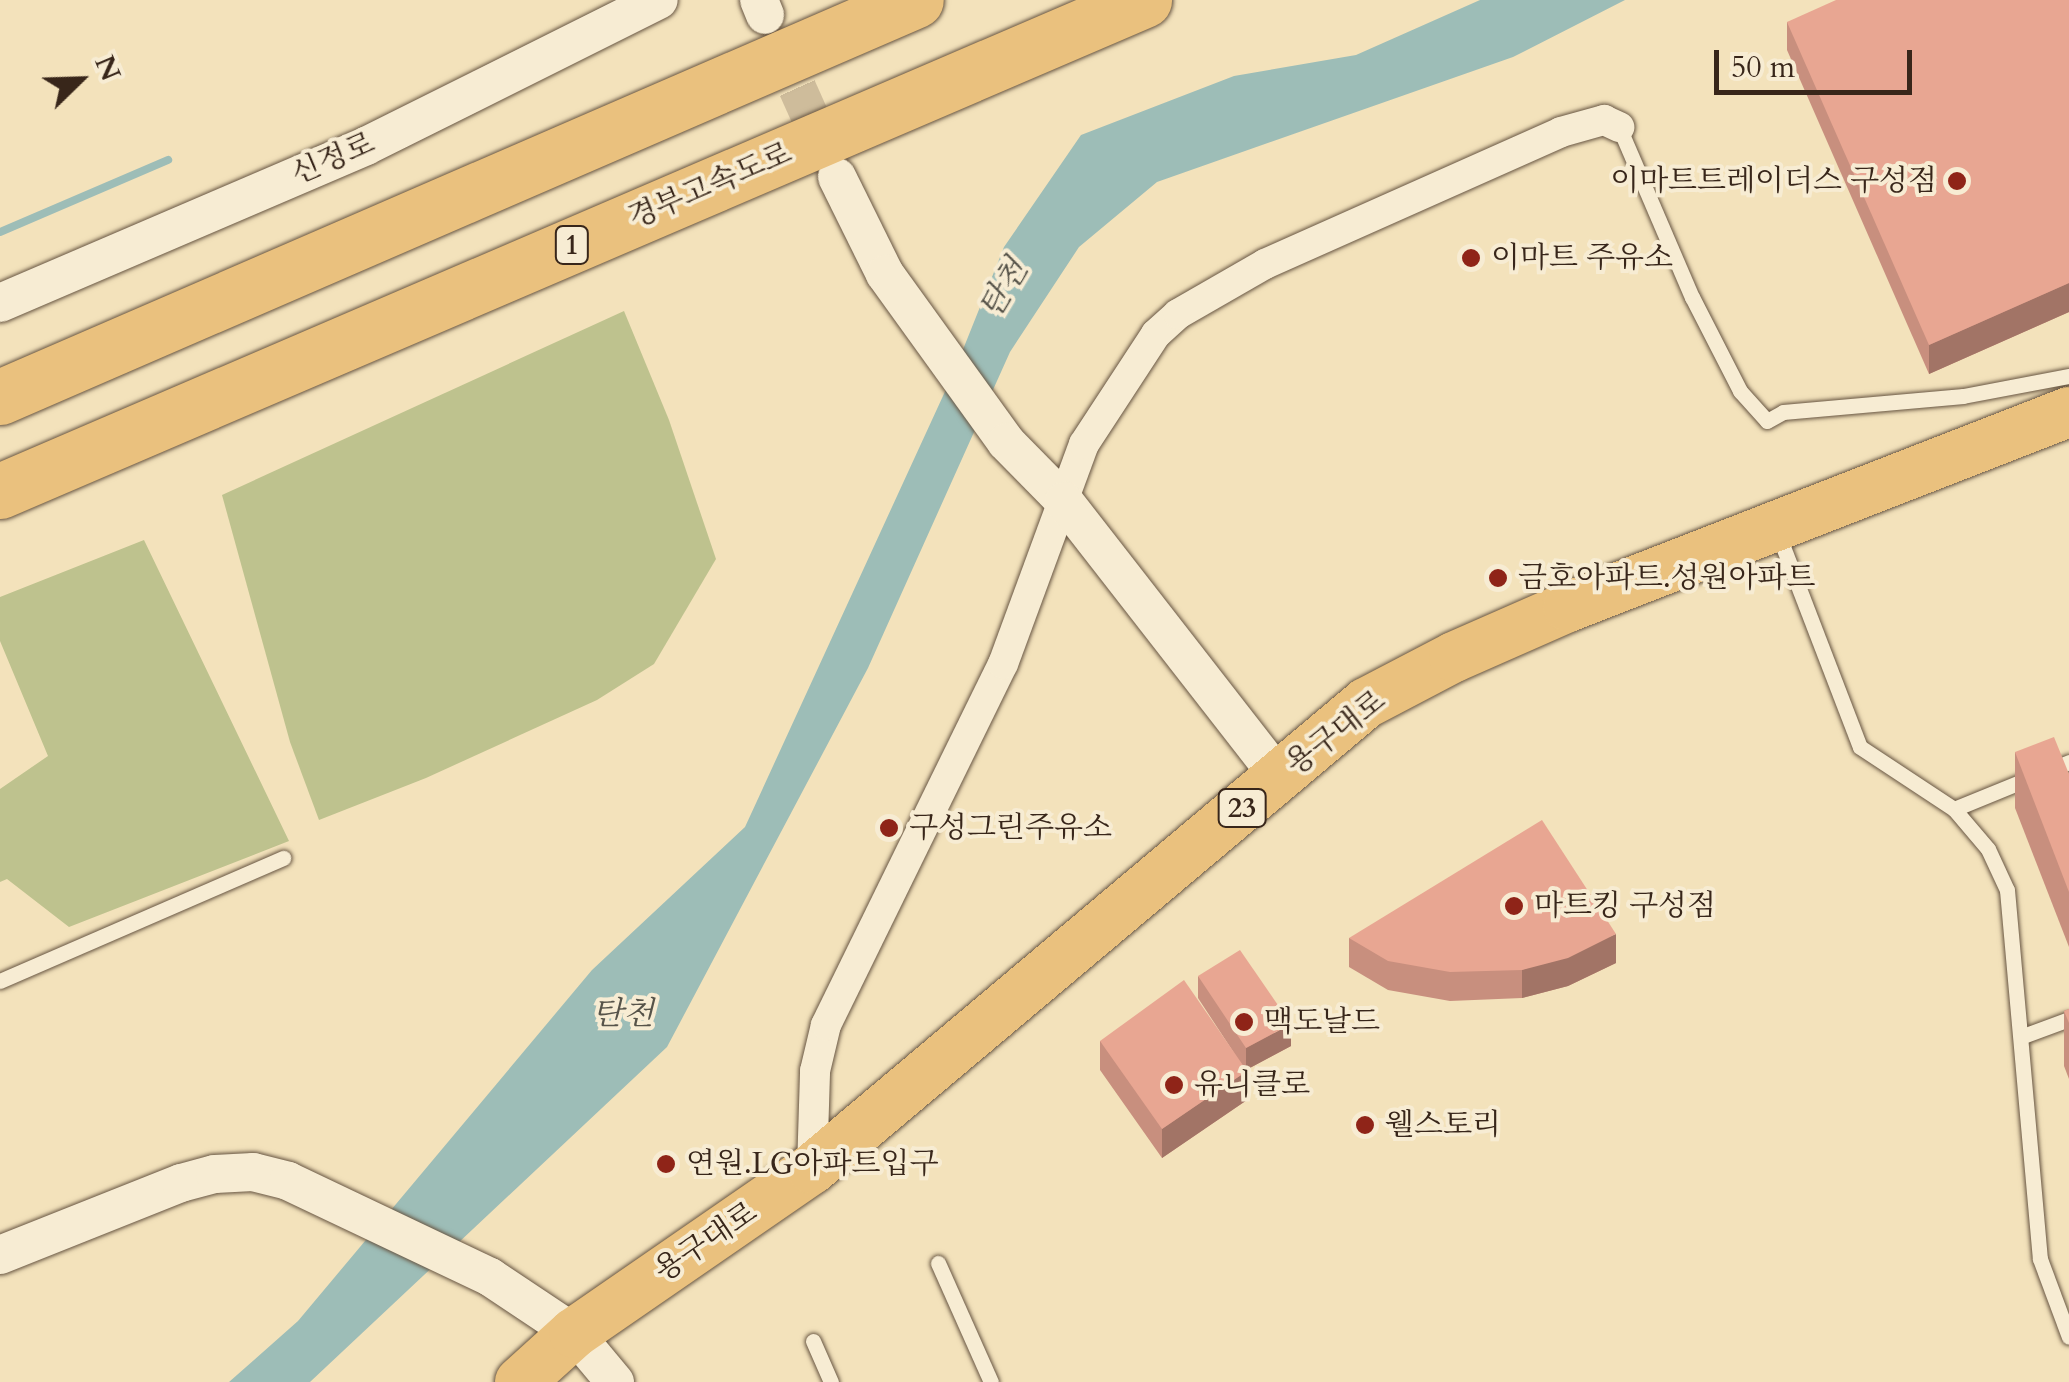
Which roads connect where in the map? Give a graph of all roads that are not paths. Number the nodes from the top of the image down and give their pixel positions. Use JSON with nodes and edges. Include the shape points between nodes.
{"nodes":[{"id":1,"x":658,"y":0,"type":"edge"},
{"id":2,"x":916,"y":0,"type":"edge"},
{"id":3,"x":1144,"y":0,"type":"edge"},
{"id":4,"x":615,"y":12,"type":"edge"},
{"id":5,"x":1619,"y":127,"type":"joint"},
{"id":6,"x":837,"y":178,"type":"tunnel mouth"},
{"id":7,"x":0,"y":303,"type":"edge"},
{"id":8,"x":2069,"y":376,"type":"edge"},
{"id":9,"x":0,"y":397,"type":"edge"},
{"id":10,"x":2069,"y":412,"type":"edge"},
{"id":11,"x":0,"y":491,"type":"edge"},
{"id":12,"x":1064,"y":501,"type":"junction"},
{"id":13,"x":1776,"y":527,"type":"junction"},
{"id":14,"x":2069,"y":762,"type":"edge"},
{"id":15,"x":1279,"y":778,"type":"junction"},
{"id":16,"x":1954,"y":809,"type":"junction"},
{"id":17,"x":283,"y":858,"type":"dead end"},
{"id":18,"x":0,"y":981,"type":"edge"},
{"id":19,"x":2069,"y":1019,"type":"edge"},
{"id":20,"x":2023,"y":1036,"type":"junction"},
{"id":21,"x":812,"y":1169,"type":"junction"},
{"id":22,"x":0,"y":1256,"type":"edge"},
{"id":23,"x":938,"y":1263,"type":"dead end"},
{"id":24,"x":2050,"y":1290,"type":"junction"},
{"id":25,"x":2069,"y":1304,"type":"edge"},
{"id":26,"x":574,"y":1333,"type":"junction"},
{"id":27,"x":2069,"y":1337,"type":"edge"},
{"id":28,"x":813,"y":1342,"type":"dead end"},
{"id":29,"x":520,"y":1382,"type":"edge"},
{"id":30,"x":615,"y":1382,"type":"edge"},
{"id":31,"x":831,"y":1382,"type":"edge"},
{"id":32,"x":991,"y":1382,"type":"edge"}],
"edges":[{"from":1,"to":4,"type":"street","name":"신정로"},
{"from":2,"to":9,"type":"highway"},
{"from":3,"to":11,"type":"highway","name":"경부고속도로","number":"1"},
{"from":4,"to":7,"type":"street","name":"신정로","via":[[366,146]]},
{"from":5,"to":8,"type":"lane","via":[[1724,360],[1740,391],[1768,421],[1783,412],[1963,396]]},
{"from":5,"to":12,"type":"street","via":[[1604,120],[1562,132],[1265,264],[1178,314],[1156,334],[1102,414]]},
{"from":6,"to":12,"type":"street","via":[[885,274],[1006,442]]},
{"from":10,"to":13,"type":"main road","name":"용구대로","number":"23"},
{"from":12,"to":15,"type":"street"},
{"from":12,"to":21,"type":"street","via":[[1003,664],[826,1025],[816,1071]]},
{"from":13,"to":15,"type":"main road","name":"용구대로","number":"23","via":[[1454,657],[1366,703]]},
{"from":13,"to":16,"type":"lane","via":[[1860,746]]},
{"from":14,"to":16,"type":"lane"},
{"from":15,"to":21,"type":"main road","name":"용구대로","number":"23"},
{"from":16,"to":20,"type":"lane","via":[[1988,849],[2007,890]]},
{"from":17,"to":18,"type":"lane"},
{"from":19,"to":20,"type":"lane"},
{"from":20,"to":24,"type":"lane","via":[[2040,1259]]},
{"from":21,"to":26,"type":"main road","name":"용구대로","number":"23"},
{"from":22,"to":26,"type":"street","via":[[216,1174],[252,1172],[288,1180],[490,1276]]},
{"from":23,"to":32,"type":"lane"},
{"from":24,"to":25,"type":"lane"},
{"from":24,"to":27,"type":"lane"},
{"from":26,"to":29,"type":"main road","name":"용구대로","number":"23"},
{"from":26,"to":30,"type":"street"},
{"from":28,"to":31,"type":"lane"}]}
